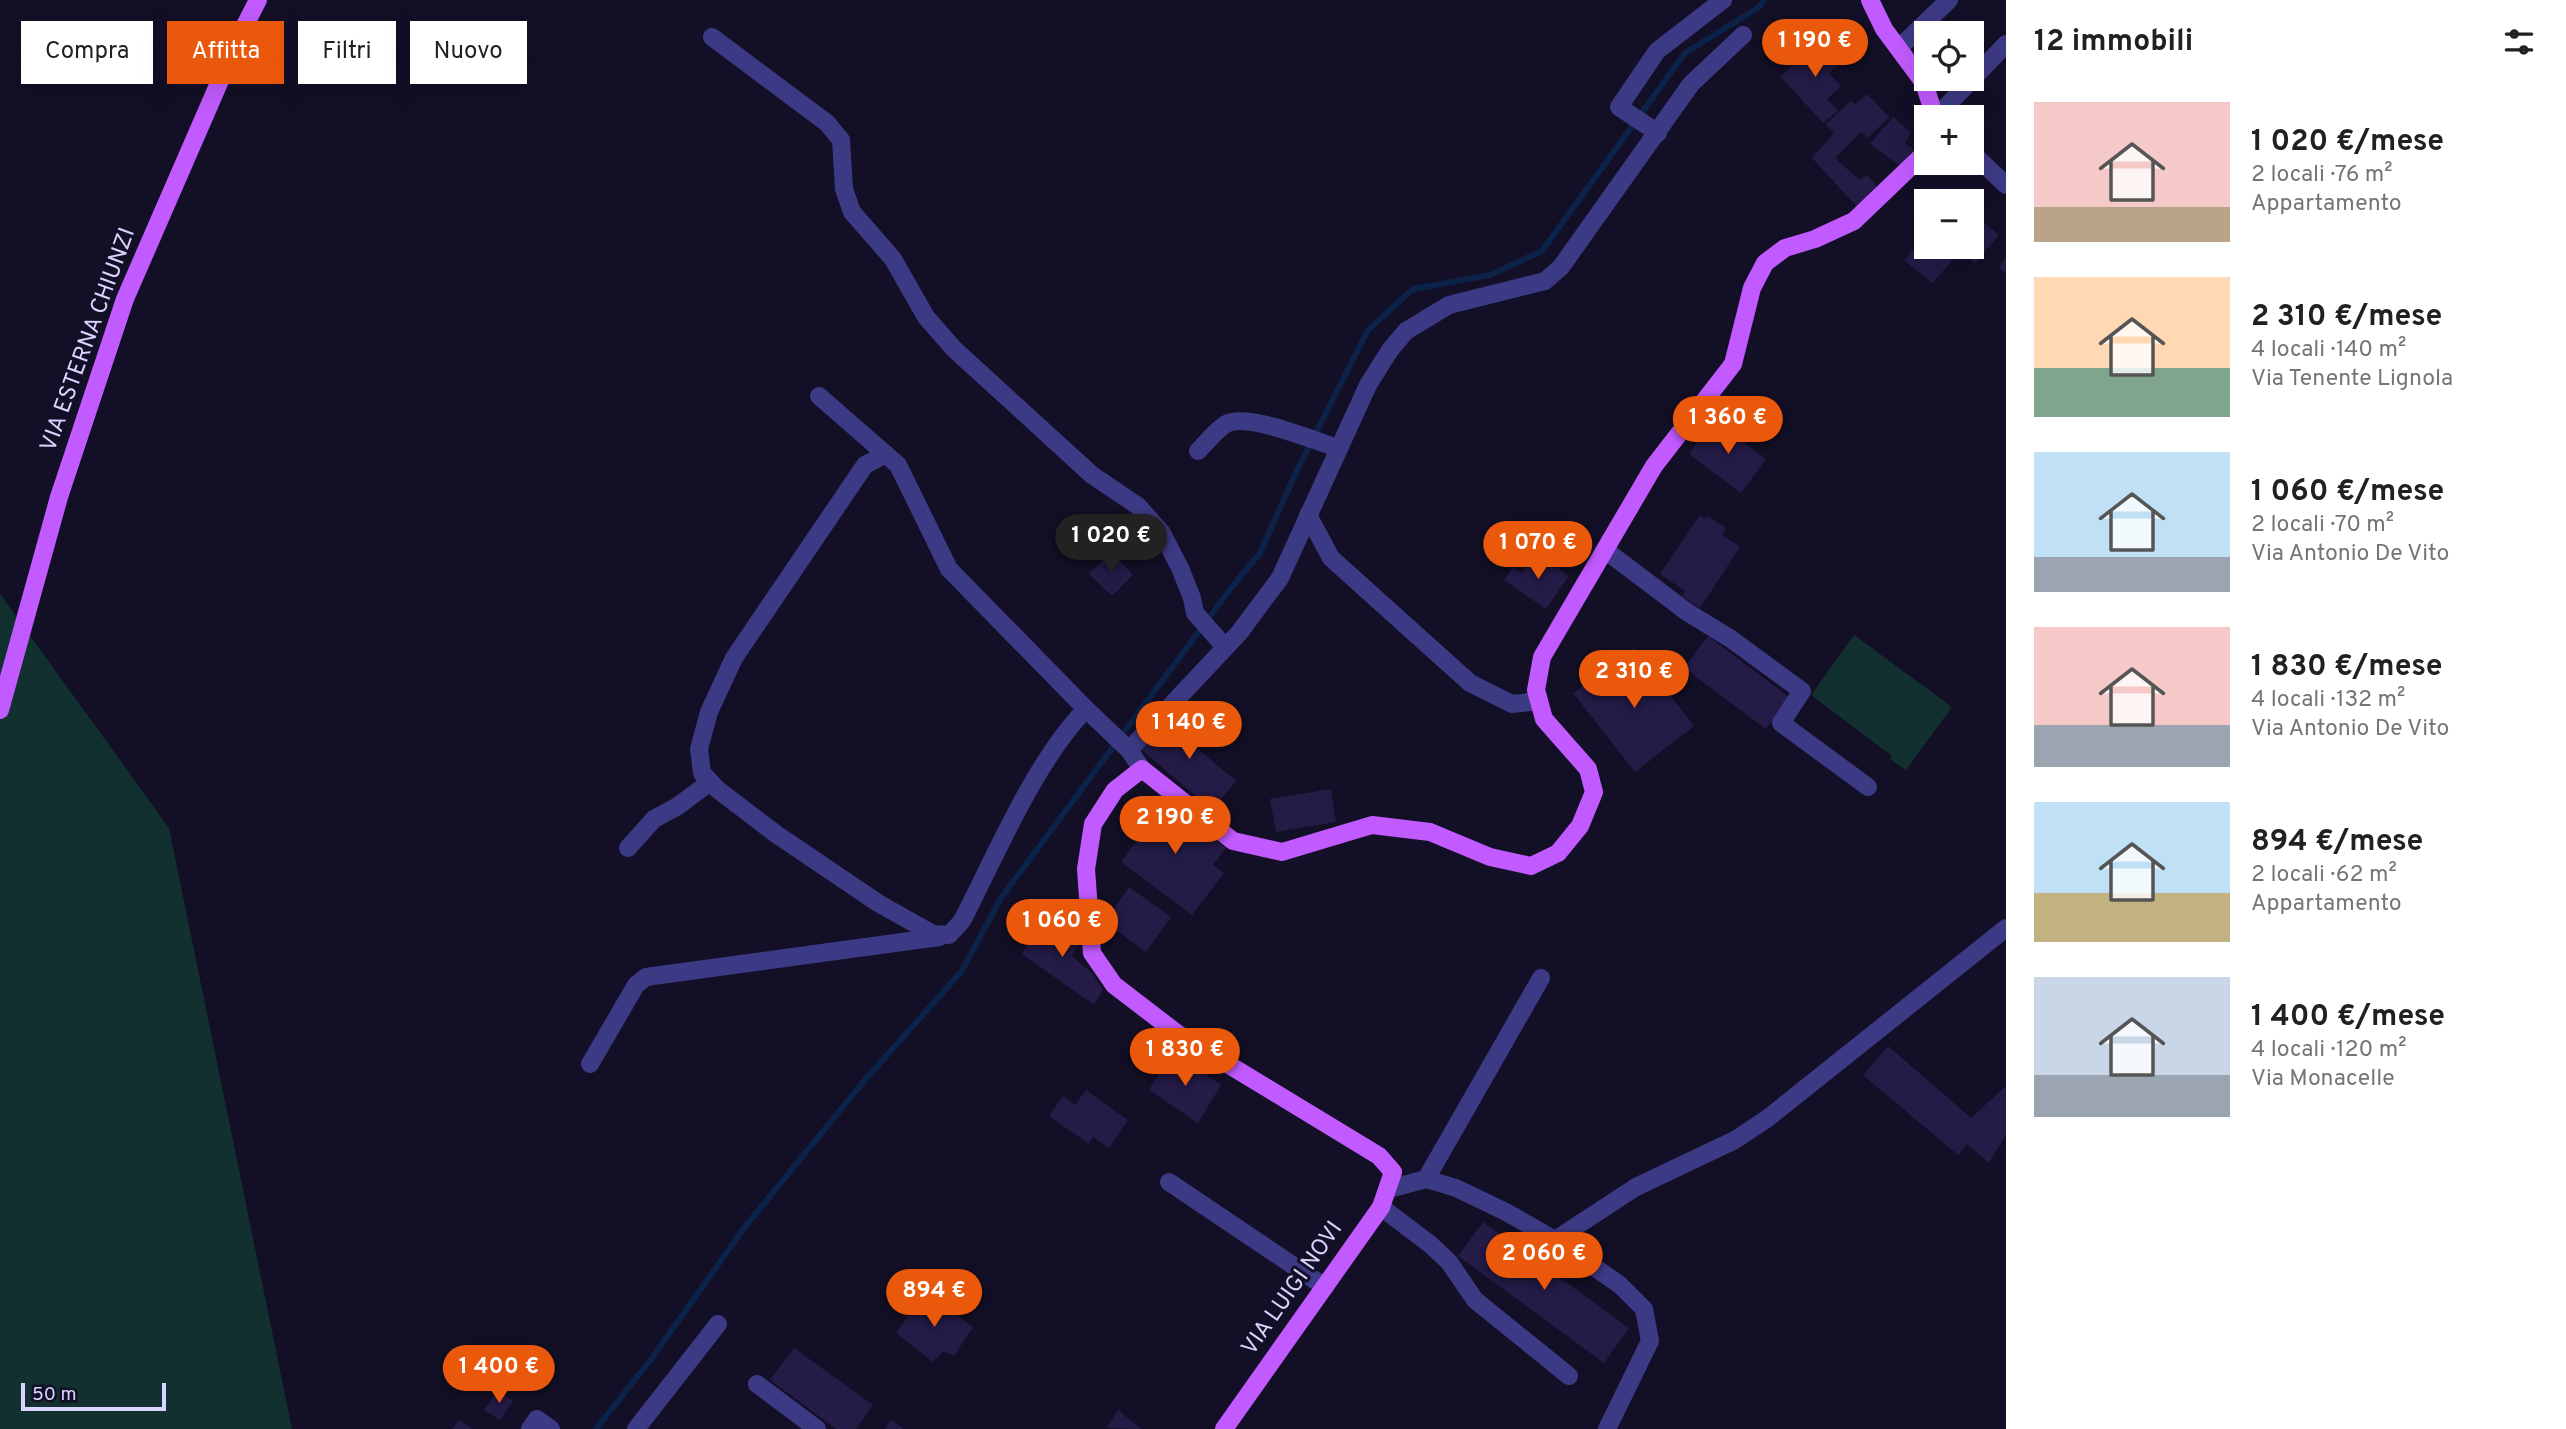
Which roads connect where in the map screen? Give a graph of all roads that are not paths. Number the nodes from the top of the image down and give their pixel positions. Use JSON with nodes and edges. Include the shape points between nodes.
{"nodes":[{"id":1,"x":258,"y":0,"type":"edge"},
{"id":2,"x":1723,"y":0,"type":"edge"},
{"id":3,"x":1870,"y":0,"type":"edge"},
{"id":4,"x":1949,"y":0,"type":"edge"},
{"id":5,"x":1743,"y":35,"type":"dead end"},
{"id":6,"x":712,"y":37,"type":"dead end"},
{"id":7,"x":2006,"y":44,"type":"edge"},
{"id":8,"x":1899,"y":48,"type":"junction"},
{"id":9,"x":1932,"y":105,"type":"edge"},
{"id":10,"x":1948,"y":105,"type":"edge"},
{"id":11,"x":1658,"y":133,"type":"junction"},
{"id":12,"x":1914,"y":164,"type":"edge"},
{"id":13,"x":1984,"y":164,"type":"edge"},
{"id":14,"x":2006,"y":185,"type":"edge"},
{"id":15,"x":818,"y":396,"type":"dead end"},
{"id":16,"x":1329,"y":446,"type":"junction"},
{"id":17,"x":1198,"y":451,"type":"dead end"},
{"id":18,"x":887,"y":454,"type":"junction"},
{"id":19,"x":1308,"y":515,"type":"junction"},
{"id":20,"x":1605,"y":550,"type":"junction"},
{"id":21,"x":1225,"y":647,"type":"junction"},
{"id":22,"x":1539,"y":701,"type":"junction"},
{"id":23,"x":1086,"y":709,"type":"junction"},
{"id":24,"x":0,"y":710,"type":"edge"},
{"id":25,"x":1129,"y":750,"type":"junction"},
{"id":26,"x":1142,"y":769,"type":"junction"},
{"id":27,"x":710,"y":782,"type":"junction"},
{"id":28,"x":1868,"y":787,"type":"dead end"},
{"id":29,"x":628,"y":848,"type":"dead end"},
{"id":30,"x":2006,"y":928,"type":"edge"},
{"id":31,"x":941,"y":935,"type":"junction"},
{"id":32,"x":1541,"y":978,"type":"dead end"},
{"id":33,"x":590,"y":1064,"type":"dead end"},
{"id":34,"x":1426,"y":1179,"type":"junction"},
{"id":35,"x":1391,"y":1181,"type":"junction"},
{"id":36,"x":1169,"y":1182,"type":"dead end"},
{"id":37,"x":1381,"y":1207,"type":"junction"},
{"id":38,"x":1555,"y":1240,"type":"junction"},
{"id":39,"x":1325,"y":1287,"type":"junction"},
{"id":40,"x":718,"y":1324,"type":"dead end"},
{"id":41,"x":1569,"y":1376,"type":"dead end"},
{"id":42,"x":757,"y":1384,"type":"dead end"},
{"id":43,"x":636,"y":1429,"type":"edge"},
{"id":44,"x":817,"y":1429,"type":"edge"},
{"id":45,"x":1224,"y":1429,"type":"edge"},
{"id":46,"x":1607,"y":1429,"type":"edge"}],
"edges":[{"from":1,"to":24,"type":"main road","name":"VIA ESTERNA CHIUNZI","via":[[125,299],[59,497]]},
{"from":2,"to":11,"type":"street","via":[[1657,51],[1619,107]]},
{"from":3,"to":8,"type":"main road"},
{"from":4,"to":8,"type":"street"},
{"from":5,"to":11,"type":"street","via":[[1691,84]]},
{"from":6,"to":21,"type":"street","via":[[827,123],[841,141],[844,189],[852,212],[893,259],[926,317],[954,349],[1092,475],[1138,506],[1162,533],[1195,613]]},
{"from":7,"to":10,"type":"street"},
{"from":8,"to":9,"type":"main road","via":[[1924,83]]},
{"from":11,"to":16,"type":"street","via":[[1580,243],[1545,281],[1449,305],[1406,331]]},
{"from":12,"to":20,"type":"main road","via":[[1854,222],[1785,248],[1765,263],[1752,288],[1732,364],[1654,466]]},
{"from":13,"to":14,"type":"street"},
{"from":15,"to":18,"type":"street"},
{"from":16,"to":17,"type":"street","via":[[1240,421],[1226,424]]},
{"from":16,"to":19,"type":"street"},
{"from":18,"to":23,"type":"street","via":[[898,465],[948,569]]},
{"from":18,"to":27,"type":"street","via":[[865,465],[734,658],[709,712],[699,749],[702,773]]},
{"from":19,"to":21,"type":"street","via":[[1280,578]]},
{"from":19,"to":22,"type":"street","via":[[1331,558],[1470,683],[1512,704]]},
{"from":20,"to":22,"type":"main road","via":[[1542,657],[1536,690]]},
{"from":20,"to":28,"type":"street","via":[[1802,691],[1782,723]]},
{"from":21,"to":25,"type":"street"},
{"from":22,"to":26,"type":"main road","via":[[1544,719],[1588,769],[1594,792],[1580,827],[1558,853],[1531,866],[1490,857],[1430,832],[1372,825],[1282,852],[1233,841]]},
{"from":23,"to":25,"type":"street"},
{"from":23,"to":31,"type":"street","via":[[1067,728],[1028,793],[962,921]]},
{"from":25,"to":26,"type":"street"},
{"from":26,"to":35,"type":"main road","via":[[1115,790],[1093,824],[1086,869],[1092,953],[1114,985],[1178,1034],[1379,1156]]},
{"from":27,"to":29,"type":"street","via":[[653,819]]},
{"from":27,"to":31,"type":"street","via":[[776,834],[878,903]]},
{"from":30,"to":38,"type":"street","via":[[1768,1118],[1735,1140],[1636,1187]]},
{"from":31,"to":33,"type":"street","via":[[646,977],[636,985]]},
{"from":32,"to":34,"type":"street"},
{"from":34,"to":35,"type":"street"},
{"from":34,"to":38,"type":"street","via":[[1456,1188]]},
{"from":35,"to":37,"type":"main road","name":"VIA LUIGI NOVI"},
{"from":36,"to":39,"type":"street"},
{"from":37,"to":39,"type":"main road","name":"VIA LUIGI NOVI"},
{"from":37,"to":41,"type":"street","via":[[1449,1262],[1475,1300]]},
{"from":38,"to":46,"type":"street","via":[[1620,1285],[1644,1309],[1650,1341]]},
{"from":39,"to":45,"type":"main road","name":"VIA LUIGI NOVI"},
{"from":40,"to":43,"type":"street"},
{"from":42,"to":44,"type":"street"}]}
